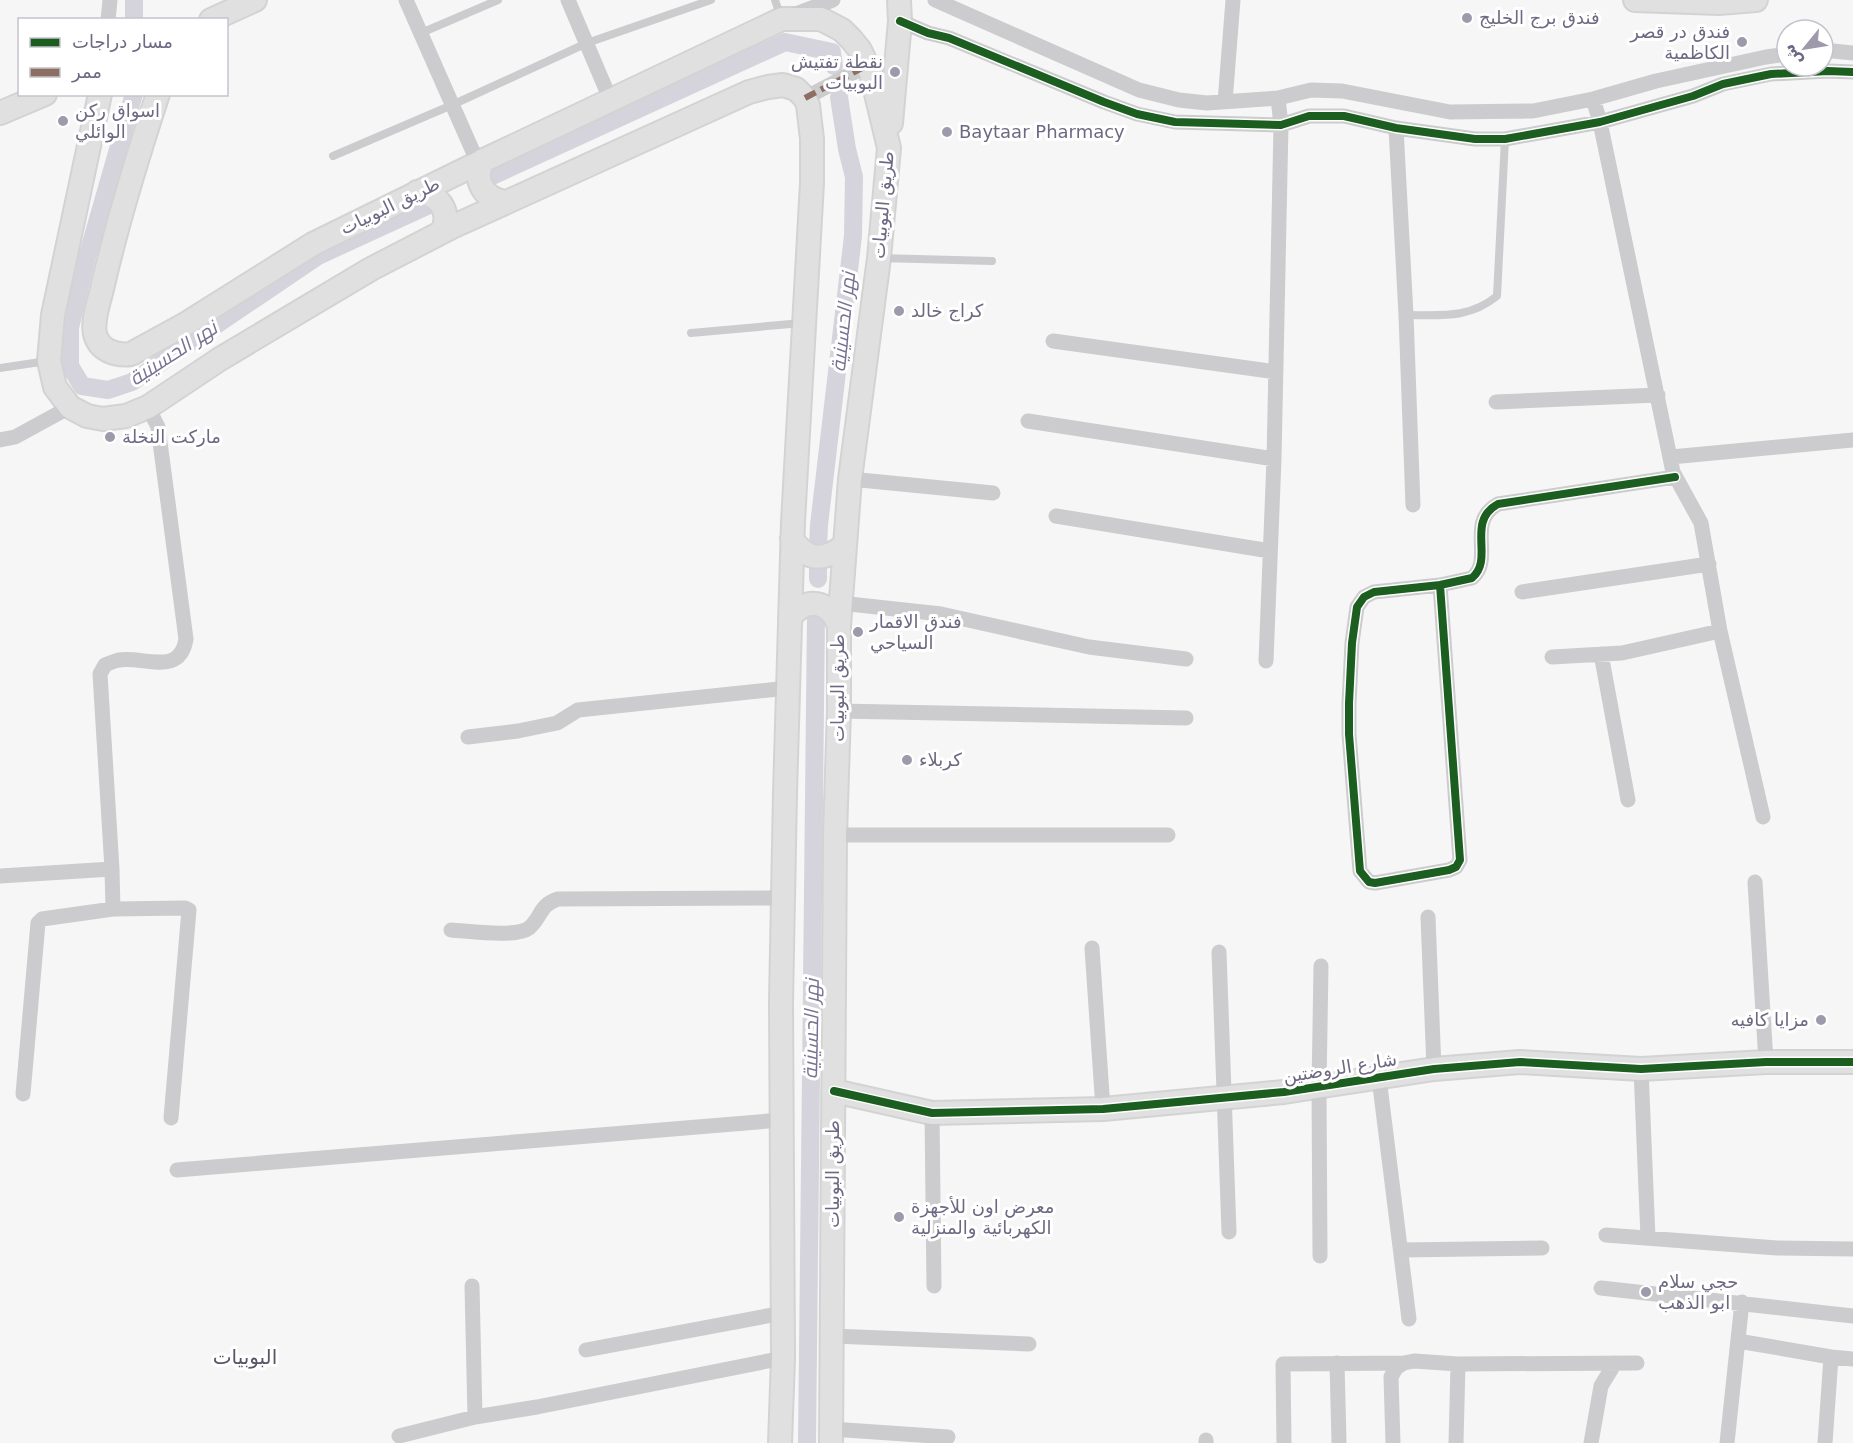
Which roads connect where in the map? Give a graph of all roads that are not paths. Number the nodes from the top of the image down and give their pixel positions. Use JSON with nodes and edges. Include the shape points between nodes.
{"nodes":[{"id":1,"x":110,"y":0,"type":"edge"},
{"id":2,"x":255,"y":0,"type":"edge"},
{"id":3,"x":406,"y":0,"type":"edge"},
{"id":4,"x":498,"y":0,"type":"edge"},
{"id":5,"x":711,"y":0,"type":"edge"},
{"id":6,"x":832,"y":0,"type":"edge"},
{"id":7,"x":934,"y":0,"type":"edge"},
{"id":8,"x":1635,"y":0,"type":"edge"},
{"id":9,"x":1756,"y":0,"type":"edge"},
{"id":10,"x":570,"y":1,"type":"edge"},
{"id":11,"x":1230,"y":1,"type":"edge"},
{"id":12,"x":778,"y":10,"type":"edge"},
{"id":13,"x":899,"y":10,"type":"edge"},
{"id":14,"x":108,"y":18,"type":"edge"},
{"id":15,"x":215,"y":18,"type":"edge"},
{"id":16,"x":420,"y":33,"type":"junction"},
{"id":17,"x":587,"y":44,"type":"junction"},
{"id":18,"x":1835,"y":51,"type":"edge"},
{"id":19,"x":1853,"y":53,"type":"edge"},
{"id":20,"x":1775,"y":56,"type":"edge"},
{"id":21,"x":868,"y":65,"type":"junction"},
{"id":22,"x":1853,"y":72,"type":"edge"},
{"id":23,"x":40,"y":96,"type":"edge"},
{"id":24,"x":100,"y":96,"type":"edge"},
{"id":25,"x":155,"y":97,"type":"edge"},
{"id":26,"x":805,"y":98,"type":"junction"},
{"id":27,"x":1278,"y":98,"type":"junction"},
{"id":28,"x":1593,"y":99,"type":"junction"},
{"id":29,"x":611,"y":101,"type":"junction"},
{"id":30,"x":1225,"y":102,"type":"junction"},
{"id":31,"x":452,"y":105,"type":"junction"},
{"id":32,"x":0,"y":113,"type":"edge"},
{"id":33,"x":1600,"y":122,"type":"junction"},
{"id":34,"x":1281,"y":125,"type":"junction"},
{"id":35,"x":1396,"y":128,"type":"junction"},
{"id":36,"x":1505,"y":140,"type":"junction"},
{"id":37,"x":889,"y":148,"type":"junction"},
{"id":38,"x":333,"y":156,"type":"dead end"},
{"id":39,"x":481,"y":162,"type":"junction"},
{"id":40,"x":417,"y":192,"type":"junction"},
{"id":41,"x":505,"y":202,"type":"junction"},
{"id":42,"x":442,"y":232,"type":"junction"},
{"id":43,"x":879,"y":258,"type":"junction"},
{"id":44,"x":992,"y":261,"type":"dead end"},
{"id":45,"x":1406,"y":315,"type":"junction"},
{"id":46,"x":804,"y":323,"type":"junction"},
{"id":47,"x":692,"y":333,"type":"dead end"},
{"id":48,"x":1053,"y":341,"type":"dead end"},
{"id":49,"x":49,"y":361,"type":"junction"},
{"id":50,"x":0,"y":368,"type":"edge"},
{"id":51,"x":1276,"y":372,"type":"junction"},
{"id":52,"x":1658,"y":395,"type":"junction"},
{"id":53,"x":1496,"y":402,"type":"dead end"},
{"id":54,"x":70,"y":407,"type":"junction"},
{"id":55,"x":148,"y":407,"type":"junction"},
{"id":56,"x":1028,"y":421,"type":"dead end"},
{"id":57,"x":0,"y":440,"type":"edge"},
{"id":58,"x":1853,"y":440,"type":"edge"},
{"id":59,"x":1671,"y":457,"type":"junction"},
{"id":60,"x":1274,"y":459,"type":"junction"},
{"id":61,"x":1676,"y":477,"type":"junction"},
{"id":62,"x":850,"y":479,"type":"junction"},
{"id":63,"x":993,"y":493,"type":"dead end"},
{"id":64,"x":1413,"y":505,"type":"dead end"},
{"id":65,"x":1056,"y":516,"type":"dead end"},
{"id":66,"x":792,"y":539,"type":"junction"},
{"id":67,"x":845,"y":545,"type":"junction"},
{"id":68,"x":1270,"y":551,"type":"junction"},
{"id":69,"x":1709,"y":564,"type":"junction"},
{"id":70,"x":1440,"y":585,"type":"junction"},
{"id":71,"x":1522,"y":592,"type":"dead end"},
{"id":72,"x":840,"y":603,"type":"junction"},
{"id":73,"x":790,"y":618,"type":"junction"},
{"id":74,"x":839,"y":626,"type":"junction"},
{"id":75,"x":1720,"y":631,"type":"junction"},
{"id":76,"x":1601,"y":654,"type":"junction"},
{"id":77,"x":1552,"y":657,"type":"dead end"},
{"id":78,"x":1186,"y":659,"type":"dead end"},
{"id":79,"x":1266,"y":661,"type":"dead end"},
{"id":80,"x":788,"y":688,"type":"junction"},
{"id":81,"x":839,"y":711,"type":"junction"},
{"id":82,"x":1186,"y":718,"type":"dead end"},
{"id":83,"x":468,"y":737,"type":"dead end"},
{"id":84,"x":1628,"y":800,"type":"dead end"},
{"id":85,"x":1763,"y":817,"type":"dead end"},
{"id":86,"x":835,"y":835,"type":"junction"},
{"id":87,"x":1168,"y":836,"type":"dead end"},
{"id":88,"x":112,"y":869,"type":"junction"},
{"id":89,"x":0,"y":876,"type":"edge"},
{"id":90,"x":1755,"y":882,"type":"dead end"},
{"id":91,"x":782,"y":898,"type":"junction"},
{"id":92,"x":112,"y":909,"type":"junction"},
{"id":93,"x":1428,"y":917,"type":"dead end"},
{"id":94,"x":451,"y":930,"type":"dead end"},
{"id":95,"x":1092,"y":948,"type":"dead end"},
{"id":96,"x":1219,"y":952,"type":"dead end"},
{"id":97,"x":1321,"y":966,"type":"dead end"},
{"id":98,"x":1766,"y":1062,"type":"junction"},
{"id":99,"x":1853,"y":1062,"type":"edge"},
{"id":100,"x":1434,"y":1070,"type":"junction"},
{"id":101,"x":1641,"y":1070,"type":"junction"},
{"id":102,"x":1379,"y":1078,"type":"junction"},
{"id":103,"x":1319,"y":1088,"type":"junction"},
{"id":104,"x":834,"y":1091,"type":"junction"},
{"id":105,"x":23,"y":1094,"type":"dead end"},
{"id":106,"x":1224,"y":1099,"type":"junction"},
{"id":107,"x":1103,"y":1109,"type":"junction"},
{"id":108,"x":932,"y":1113,"type":"junction"},
{"id":109,"x":171,"y":1118,"type":"dead end"},
{"id":110,"x":781,"y":1120,"type":"junction"},
{"id":111,"x":177,"y":1170,"type":"dead end"},
{"id":112,"x":1229,"y":1232,"type":"dead end"},
{"id":113,"x":1606,"y":1235,"type":"dead end"},
{"id":114,"x":1648,"y":1238,"type":"junction"},
{"id":115,"x":1542,"y":1248,"type":"dead end"},
{"id":116,"x":1853,"y":1249,"type":"edge"},
{"id":117,"x":1401,"y":1250,"type":"junction"},
{"id":118,"x":1320,"y":1256,"type":"dead end"},
{"id":119,"x":934,"y":1286,"type":"dead end"},
{"id":120,"x":472,"y":1287,"type":"dead end"},
{"id":121,"x":1601,"y":1287,"type":"dead end"},
{"id":122,"x":1742,"y":1302,"type":"junction"},
{"id":123,"x":783,"y":1313,"type":"junction"},
{"id":124,"x":1853,"y":1316,"type":"edge"},
{"id":125,"x":1409,"y":1319,"type":"dead end"},
{"id":126,"x":833,"y":1336,"type":"junction"},
{"id":127,"x":1738,"y":1341,"type":"junction"},
{"id":128,"x":1029,"y":1344,"type":"dead end"},
{"id":129,"x":586,"y":1350,"type":"dead end"},
{"id":130,"x":1831,"y":1357,"type":"junction"},
{"id":131,"x":783,"y":1358,"type":"junction"},
{"id":132,"x":1853,"y":1359,"type":"edge"},
{"id":133,"x":1337,"y":1363,"type":"junction"},
{"id":134,"x":1615,"y":1363,"type":"junction"},
{"id":135,"x":1638,"y":1363,"type":"dead end"},
{"id":136,"x":1404,"y":1364,"type":"junction"},
{"id":137,"x":1458,"y":1364,"type":"junction"},
{"id":138,"x":476,"y":1417,"type":"junction"},
{"id":139,"x":399,"y":1436,"type":"dead end"},
{"id":140,"x":831,"y":1436,"type":"edge"},
{"id":141,"x":948,"y":1437,"type":"dead end"},
{"id":142,"x":780,"y":1443,"type":"edge"},
{"id":143,"x":1284,"y":1443,"type":"edge"},
{"id":144,"x":1339,"y":1443,"type":"edge"},
{"id":145,"x":1393,"y":1443,"type":"edge"},
{"id":146,"x":1456,"y":1443,"type":"edge"},
{"id":147,"x":1591,"y":1443,"type":"edge"},
{"id":148,"x":1727,"y":1443,"type":"edge"},
{"id":149,"x":1825,"y":1443,"type":"edge"}],
"edges":[{"from":1,"to":14,"type":"street"},
{"from":2,"to":15,"type":"main road"},
{"from":3,"to":16,"type":"street"},
{"from":4,"to":16,"type":"lane"},
{"from":5,"to":17,"type":"lane"},
{"from":6,"to":12,"type":"street"},
{"from":7,"to":30,"type":"street","via":[[1139,90],[1179,100]]},
{"from":8,"to":9,"type":"main road"},
{"from":10,"to":17,"type":"street"},
{"from":11,"to":30,"type":"street"},
{"from":12,"to":21,"type":"main road","name":"طريق البوبيات","via":[[832,23],[852,39]]},
{"from":12,"to":29,"type":"main road","name":"طريق البوبيات"},
{"from":13,"to":34,"type":"street","via":[[928,33],[1137,114],[1175,122]]},
{"from":13,"to":37,"type":"main road"},
{"from":16,"to":31,"type":"street"},
{"from":17,"to":29,"type":"street"},
{"from":17,"to":31,"type":"lane"},
{"from":18,"to":19,"type":"street"},
{"from":20,"to":28,"type":"street"},
{"from":21,"to":26,"type":"street"},
{"from":21,"to":37,"type":"main road","name":"طريق البوبيات"},
{"from":22,"to":33,"type":"street","via":[[1771,74],[1723,84]]},
{"from":23,"to":32,"type":"main road"},
{"from":24,"to":49,"type":"main road","via":[[53,315]]},
{"from":25,"to":40,"type":"main road","name":"طريق البوبيات","via":[[110,253],[94,327],[99,344],[113,354],[139,350],[313,244]]},
{"from":26,"to":41,"type":"main road","via":[[796,89],[783,85],[749,92]]},
{"from":26,"to":46,"type":"main road","via":[[811,122],[812,183]]},
{"from":27,"to":28,"type":"street","via":[[1311,90],[1342,91],[1450,112],[1533,111]]},
{"from":27,"to":30,"type":"street"},
{"from":27,"to":34,"type":"street"},
{"from":28,"to":33,"type":"street"},
{"from":29,"to":39,"type":"main road","name":"طريق البوبيات"},
{"from":31,"to":38,"type":"lane"},
{"from":31,"to":39,"type":"street"},
{"from":33,"to":36,"type":"street"},
{"from":33,"to":52,"type":"street"},
{"from":34,"to":35,"type":"street","via":[[1309,116],[1344,116]]},
{"from":34,"to":51,"type":"street"},
{"from":35,"to":36,"type":"street"},
{"from":35,"to":45,"type":"street"},
{"from":36,"to":45,"type":"lane","via":[[1497,296],[1468,313]]},
{"from":37,"to":43,"type":"main road","name":"طريق البوبيات"},
{"from":39,"to":40,"type":"main road","name":"طريق البوبيات"},
{"from":39,"to":41,"type":"main road","via":[[481,188],[489,197]]},
{"from":40,"to":42,"type":"main road","via":[[434,196],[442,205],[446,221]]},
{"from":41,"to":42,"type":"main road"},
{"from":42,"to":55,"type":"main road","via":[[371,269]]},
{"from":43,"to":44,"type":"lane"},
{"from":43,"to":62,"type":"main road","name":"طريق البوبيات"},
{"from":45,"to":64,"type":"street"},
{"from":46,"to":47,"type":"lane"},
{"from":46,"to":66,"type":"main road"},
{"from":48,"to":51,"type":"street"},
{"from":49,"to":50,"type":"lane"},
{"from":49,"to":54,"type":"main road","via":[[55,387]]},
{"from":51,"to":60,"type":"street"},
{"from":52,"to":53,"type":"street"},
{"from":52,"to":59,"type":"street"},
{"from":54,"to":55,"type":"main road","via":[[103,419],[126,416]]},
{"from":54,"to":57,"type":"street","via":[[15,437]]},
{"from":55,"to":88,"type":"street","via":[[158,426],[186,639],[184,651],[176,658],[163,663],[120,660],[105,665],[100,674]]},
{"from":56,"to":60,"type":"street"},
{"from":58,"to":59,"type":"street"},
{"from":59,"to":61,"type":"street"},
{"from":60,"to":68,"type":"street"},
{"from":61,"to":69,"type":"street","via":[[1697,514]]},
{"from":61,"to":70,"type":"street","via":[[1498,504],[1483,519],[1479,572],[1468,580]]},
{"from":62,"to":63,"type":"street"},
{"from":62,"to":67,"type":"main road","name":"طريق البوبيات"},
{"from":65,"to":68,"type":"street"},
{"from":66,"to":67,"type":"main road","via":[[798,548],[816,557],[827,556]]},
{"from":66,"to":73,"type":"main road"},
{"from":67,"to":72,"type":"main road","name":"طريق البوبيات"},
{"from":68,"to":79,"type":"street"},
{"from":69,"to":71,"type":"street"},
{"from":69,"to":75,"type":"street"},
{"from":70,"to":70,"type":"street","via":[[1374,592],[1359,602],[1355,613],[1349,673],[1349,734],[1360,871],[1375,884],[1449,870],[1460,860]]},
{"from":72,"to":74,"type":"main road","name":"طريق البوبيات"},
{"from":72,"to":78,"type":"street","via":[[941,614],[1089,647]]},
{"from":73,"to":74,"type":"main road","via":[[812,603],[830,609]]},
{"from":73,"to":80,"type":"main road"},
{"from":74,"to":81,"type":"main road","name":"طريق البوبيات"},
{"from":75,"to":76,"type":"street","via":[[1622,653]]},
{"from":75,"to":85,"type":"street"},
{"from":76,"to":77,"type":"street"},
{"from":76,"to":84,"type":"street"},
{"from":80,"to":83,"type":"street","via":[[578,710],[557,723]]},
{"from":80,"to":91,"type":"main road"},
{"from":81,"to":82,"type":"street"},
{"from":81,"to":86,"type":"main road","name":"طريق البوبيات"},
{"from":86,"to":87,"type":"street"},
{"from":86,"to":104,"type":"main road","name":"طريق البوبيات"},
{"from":88,"to":89,"type":"street"},
{"from":88,"to":92,"type":"street"},
{"from":90,"to":98,"type":"street"},
{"from":91,"to":94,"type":"street","via":[[558,899],[544,906],[527,930],[514,934]]},
{"from":91,"to":110,"type":"main road"},
{"from":92,"to":105,"type":"street","via":[[42,919],[38,923]]},
{"from":92,"to":109,"type":"street","via":[[189,910]]},
{"from":93,"to":100,"type":"street"},
{"from":95,"to":107,"type":"street"},
{"from":96,"to":106,"type":"street"},
{"from":97,"to":103,"type":"street"},
{"from":98,"to":99,"type":"main road","name":"شارع الروضتين"},
{"from":98,"to":101,"type":"main road","name":"شارع الروضتين"},
{"from":100,"to":101,"type":"main road","name":"شارع الروضتين","via":[[1520,1062]]},
{"from":100,"to":102,"type":"main road","name":"شارع الروضتين"},
{"from":101,"to":114,"type":"street"},
{"from":102,"to":103,"type":"main road","name":"شارع الروضتين"},
{"from":102,"to":117,"type":"street"},
{"from":103,"to":106,"type":"main road","name":"شارع الروضتين"},
{"from":103,"to":118,"type":"street"},
{"from":104,"to":108,"type":"main road","name":"شارع الروضتين"},
{"from":104,"to":126,"type":"main road","name":"طريق البوبيات"},
{"from":106,"to":107,"type":"main road","name":"شارع الروضتين"},
{"from":106,"to":112,"type":"street"},
{"from":107,"to":108,"type":"main road","name":"شارع الروضتين"},
{"from":108,"to":119,"type":"street"},
{"from":110,"to":111,"type":"street"},
{"from":110,"to":123,"type":"main road"},
{"from":113,"to":114,"type":"street"},
{"from":114,"to":116,"type":"street","via":[[1777,1248]]},
{"from":115,"to":117,"type":"street"},
{"from":117,"to":125,"type":"street"},
{"from":120,"to":138,"type":"street"},
{"from":121,"to":122,"type":"street"},
{"from":122,"to":124,"type":"street"},
{"from":122,"to":127,"type":"street"},
{"from":123,"to":129,"type":"street"},
{"from":123,"to":131,"type":"main road"},
{"from":126,"to":128,"type":"street"},
{"from":126,"to":140,"type":"main road","name":"طريق البوبيات"},
{"from":127,"to":130,"type":"street"},
{"from":127,"to":148,"type":"street"},
{"from":130,"to":132,"type":"street"},
{"from":130,"to":149,"type":"street"},
{"from":131,"to":138,"type":"street"},
{"from":131,"to":142,"type":"main road"},
{"from":133,"to":136,"type":"street"},
{"from":133,"to":143,"type":"street","via":[[1283,1364]]},
{"from":133,"to":144,"type":"street"},
{"from":134,"to":135,"type":"street"},
{"from":134,"to":137,"type":"street"},
{"from":134,"to":147,"type":"street","via":[[1601,1386]]},
{"from":136,"to":137,"type":"street"},
{"from":136,"to":145,"type":"street","via":[[1391,1377]]},
{"from":137,"to":146,"type":"street"},
{"from":138,"to":139,"type":"street"},
{"from":140,"to":141,"type":"street"}]}
